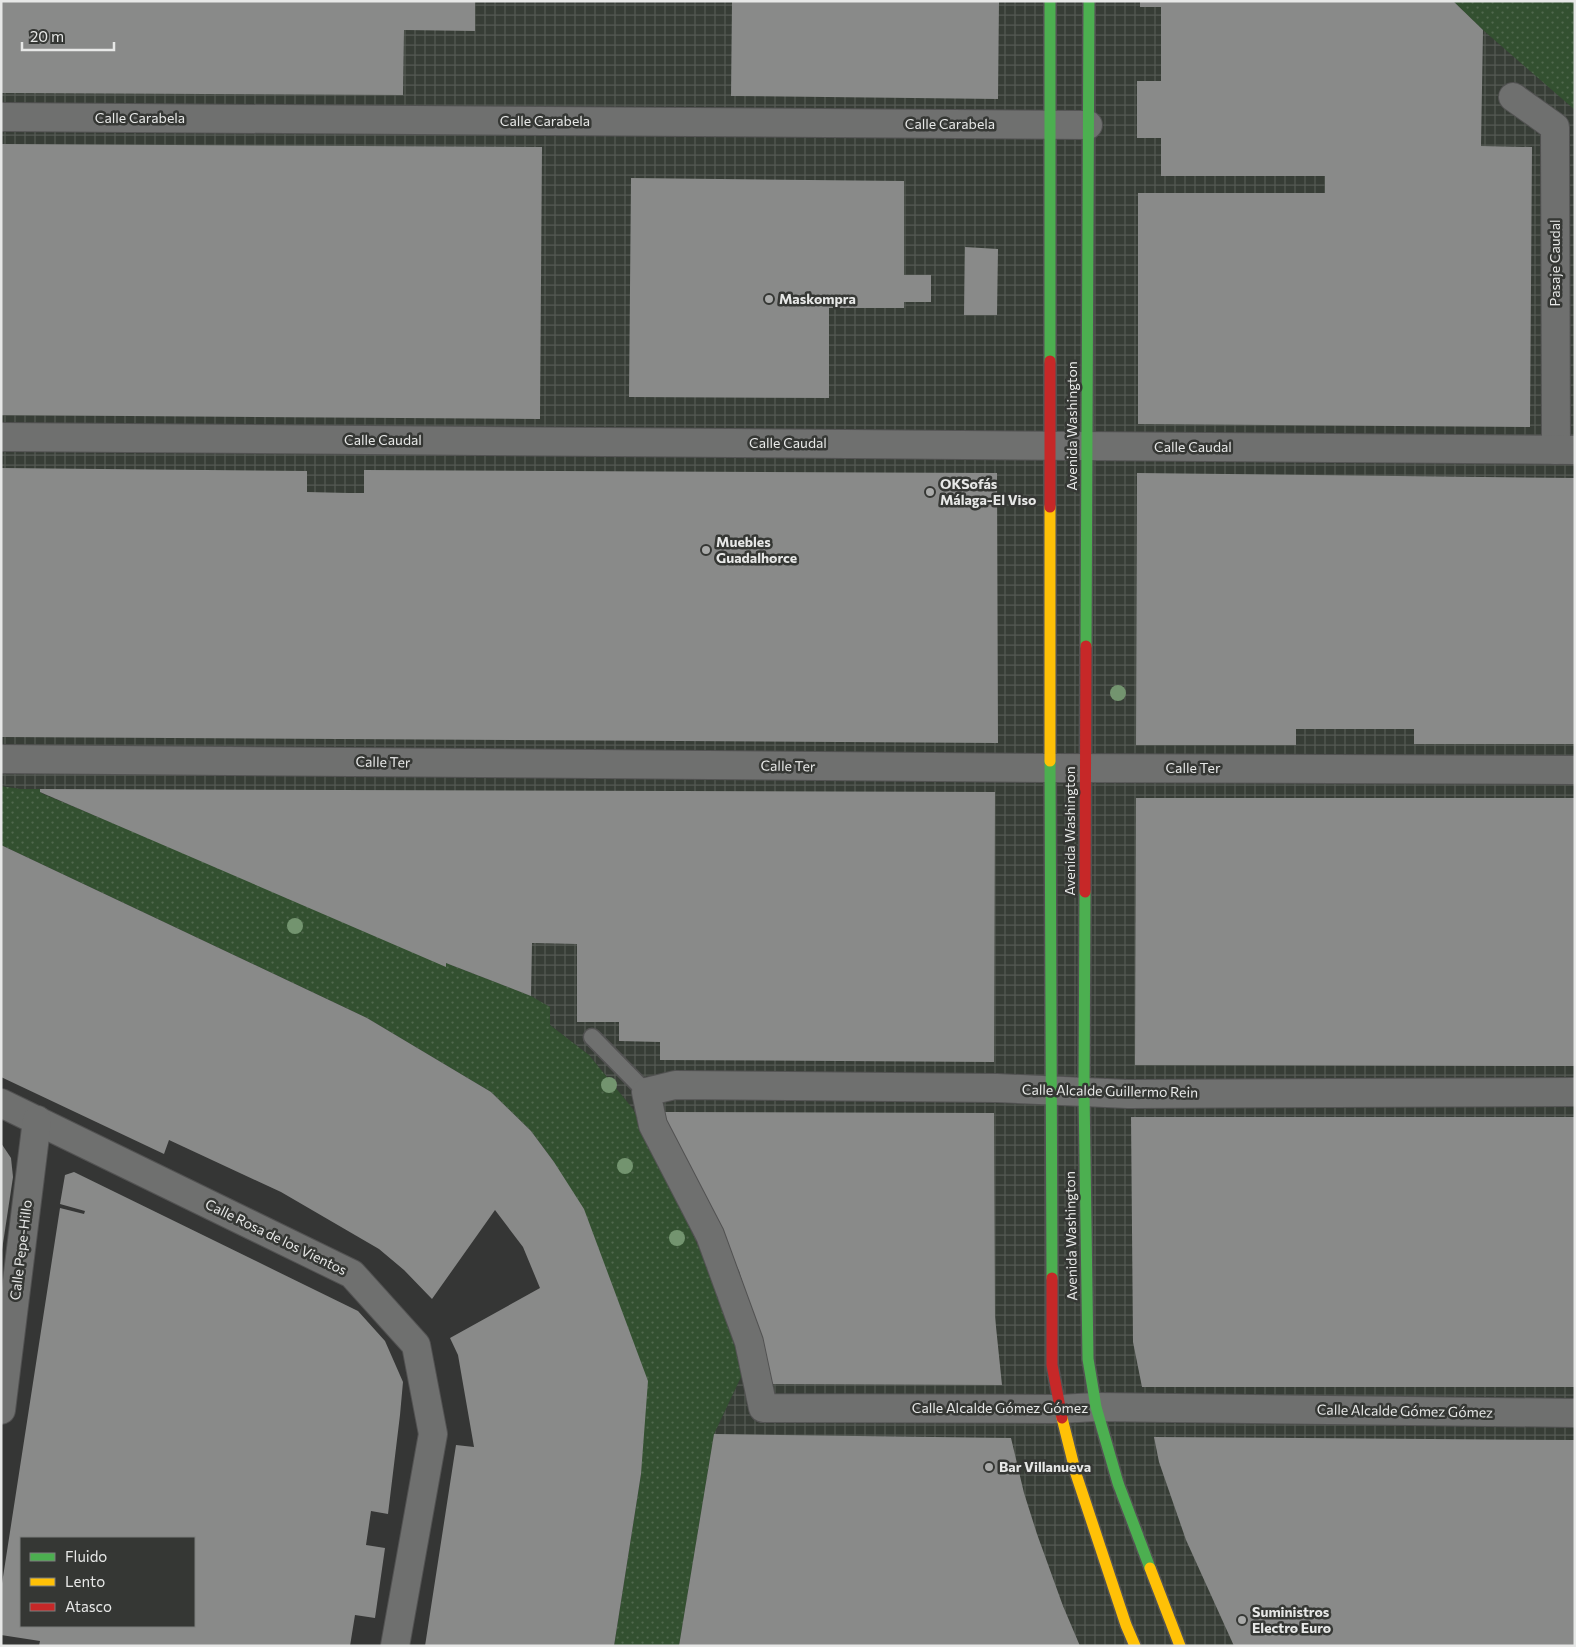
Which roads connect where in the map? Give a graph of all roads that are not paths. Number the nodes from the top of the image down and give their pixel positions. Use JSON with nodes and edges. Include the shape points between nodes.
{"nodes":[{"id":1,"x":1050,"y":1,"type":"edge"},
{"id":2,"x":1089,"y":1,"type":"edge"},
{"id":3,"x":1513,"y":97,"type":"dead end"},
{"id":4,"x":1,"y":117,"type":"edge"},
{"id":5,"x":1051,"y":124,"type":"junction"},
{"id":6,"x":1088,"y":125,"type":"junction"},
{"id":7,"x":1,"y":437,"type":"edge"},
{"id":8,"x":1051,"y":446,"type":"junction"},
{"id":9,"x":1087,"y":447,"type":"junction"},
{"id":10,"x":1565,"y":450,"type":"edge"},
{"id":11,"x":1,"y":759,"type":"edge"},
{"id":12,"x":1050,"y":768,"type":"junction"},
{"id":13,"x":1086,"y":768,"type":"junction"},
{"id":14,"x":1575,"y":770,"type":"edge"},
{"id":15,"x":592,"y":1037,"type":"dead end"},
{"id":16,"x":1052,"y":1091,"type":"junction"},
{"id":17,"x":646,"y":1092,"type":"junction"},
{"id":18,"x":1084,"y":1092,"type":"junction"},
{"id":19,"x":1575,"y":1092,"type":"edge"},
{"id":20,"x":1,"y":1103,"type":"edge"},
{"id":21,"x":37,"y":1120,"type":"junction"},
{"id":22,"x":1096,"y":1407,"type":"junction"},
{"id":23,"x":1060,"y":1409,"type":"junction"},
{"id":24,"x":1,"y":1410,"type":"edge"},
{"id":25,"x":1575,"y":1413,"type":"edge"},
{"id":26,"x":395,"y":1646,"type":"edge"},
{"id":27,"x":1135,"y":1646,"type":"edge"},
{"id":28,"x":1180,"y":1646,"type":"edge"}],
"edges":[{"from":1,"to":5,"type":"main road","name":"Avenida Washington"},
{"from":2,"to":6,"type":"main road","name":"Avenida Washington"},
{"from":3,"to":10,"type":"street","name":"Pasaje Caudal","via":[[1554,127]]},
{"from":4,"to":5,"type":"street","name":"Calle Carabela"},
{"from":5,"to":6,"type":"street","name":"Calle Carabela"},
{"from":5,"to":8,"type":"main road","name":"Avenida Washington"},
{"from":6,"to":9,"type":"main road","name":"Avenida Washington"},
{"from":7,"to":8,"type":"street","name":"Calle Caudal"},
{"from":8,"to":9,"type":"street","name":"Calle Caudal"},
{"from":8,"to":12,"type":"main road","name":"Avenida Washington"},
{"from":9,"to":10,"type":"street","name":"Calle Caudal"},
{"from":9,"to":13,"type":"main road","name":"Avenida Washington"},
{"from":11,"to":12,"type":"street","name":"Calle Ter"},
{"from":12,"to":13,"type":"street","name":"Calle Ter"},
{"from":12,"to":16,"type":"main road","name":"Avenida Washington"},
{"from":13,"to":14,"type":"street","name":"Calle Ter"},
{"from":13,"to":18,"type":"main road","name":"Avenida Washington"},
{"from":15,"to":17,"type":"lane"},
{"from":16,"to":17,"type":"street","name":"Calle Alcalde Guillermo Rein","via":[[675,1085]]},
{"from":16,"to":18,"type":"street","name":"Calle Alcalde Guillermo Rein"},
{"from":16,"to":23,"type":"main road","name":"Avenida Washington","via":[[1052,1364]]},
{"from":17,"to":23,"type":"street","name":"Calle Alcalde Gómez Gómez","via":[[653,1125],[710,1235],[746,1333],[763,1408]]},
{"from":18,"to":19,"type":"street","name":"Calle Alcalde Guillermo Rein"},
{"from":18,"to":22,"type":"main road","name":"Avenida Washington","via":[[1088,1359]]},
{"from":20,"to":21,"type":"street","name":"Calle Rosa de los Vientos"},
{"from":21,"to":24,"type":"street","name":"Calle Pepe-Hillo"},
{"from":21,"to":26,"type":"street","name":"Calle Rosa de los Vientos","via":[[352,1274],[416,1345],[433,1434]]},
{"from":22,"to":23,"type":"street","name":"Calle Alcalde Gómez Gómez"},
{"from":22,"to":25,"type":"street","name":"Calle Alcalde Gómez Gómez"},
{"from":22,"to":28,"type":"main road","name":"Avenida Washington","via":[[1118,1483]]},
{"from":23,"to":27,"type":"main road","name":"Avenida Washington","via":[[1076,1474]]}]}
